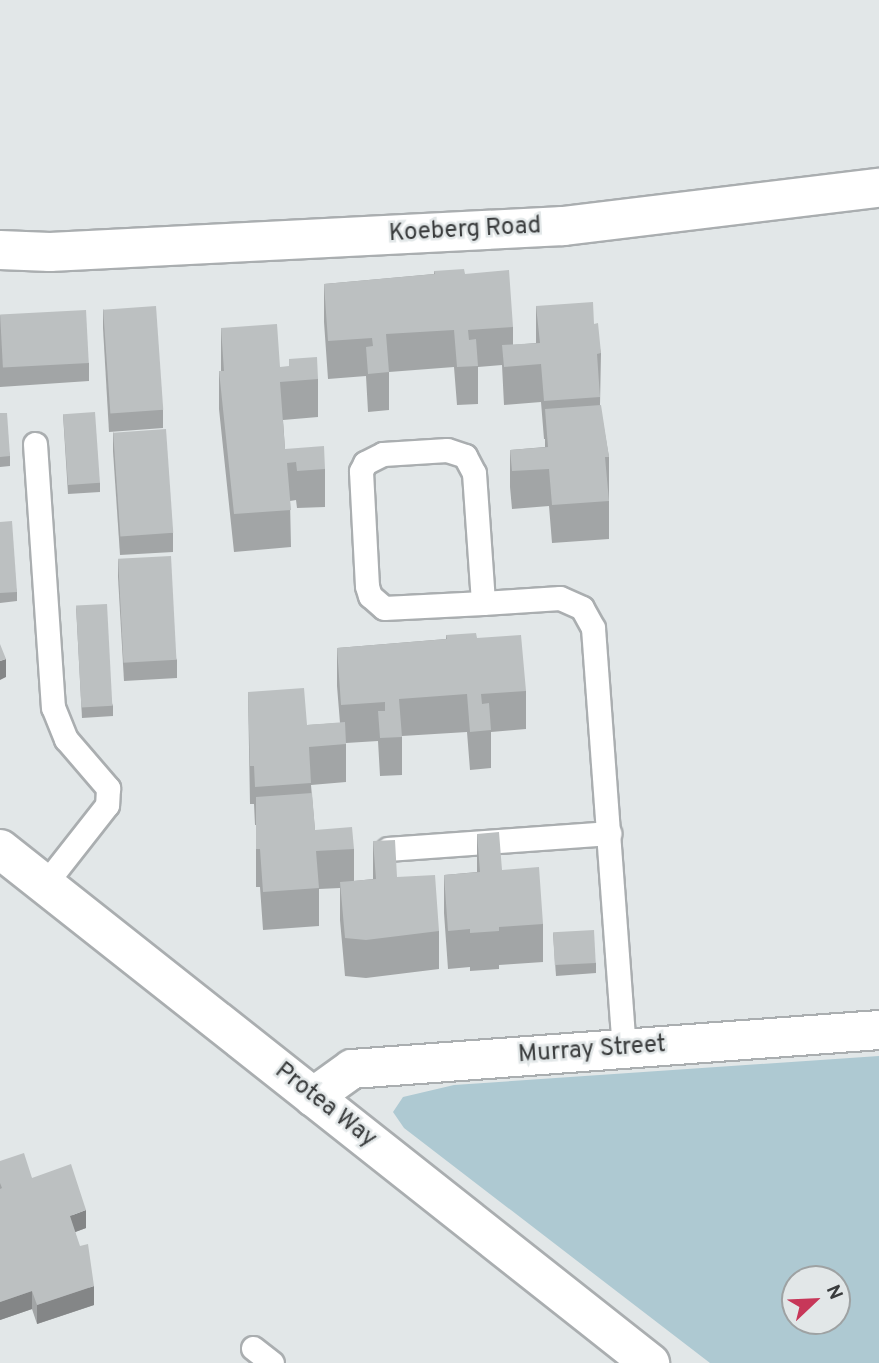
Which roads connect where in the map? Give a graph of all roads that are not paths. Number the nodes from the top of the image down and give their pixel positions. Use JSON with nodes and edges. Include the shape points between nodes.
{"nodes":[{"id":1,"x":879,"y":188,"type":"edge"},
{"id":2,"x":0,"y":250,"type":"edge"},
{"id":3,"x":50,"y":253,"type":"junction"},
{"id":4,"x":0,"y":263,"type":"edge"},
{"id":5,"x":35,"y":444,"type":"dead end"},
{"id":6,"x":484,"y":603,"type":"junction"},
{"id":7,"x":609,"y":833,"type":"junction"},
{"id":8,"x":0,"y":849,"type":"edge"},
{"id":9,"x":388,"y":849,"type":"edge"},
{"id":10,"x":45,"y":884,"type":"junction"},
{"id":11,"x":879,"y":1030,"type":"edge"},
{"id":12,"x":624,"y":1049,"type":"junction"},
{"id":13,"x":313,"y":1097,"type":"junction"},
{"id":14,"x":253,"y":1348,"type":"dead end"},
{"id":15,"x":272,"y":1363,"type":"edge"},
{"id":16,"x":650,"y":1363,"type":"edge"}],
"edges":[{"from":1,"to":3,"type":"street","name":"Koeberg Road","via":[[563,226]]},
{"from":2,"to":3,"type":"street","name":"Koeberg Road"},
{"from":3,"to":4,"type":"street","name":"Koeberg Road"},
{"from":5,"to":10,"type":"lane","via":[[53,707],[66,739],[108,788],[107,805]]},
{"from":6,"to":6,"type":"lane","via":[[394,610],[376,603],[368,586],[365,560],[359,481],[365,463],[396,453],[447,450],[465,456],[474,473]]},
{"from":6,"to":7,"type":"lane","via":[[560,598],[582,608],[589,617]]},
{"from":7,"to":9,"type":"lane"},
{"from":7,"to":12,"type":"lane"},
{"from":8,"to":10,"type":"street","name":"Protea Way"},
{"from":10,"to":13,"type":"street","name":"Protea Way"},
{"from":11,"to":12,"type":"street","name":"Murray Street"},
{"from":12,"to":13,"type":"street","name":"Murray Street","via":[[352,1069]]},
{"from":13,"to":16,"type":"street","name":"Protea Way"},
{"from":14,"to":15,"type":"lane"}]}
